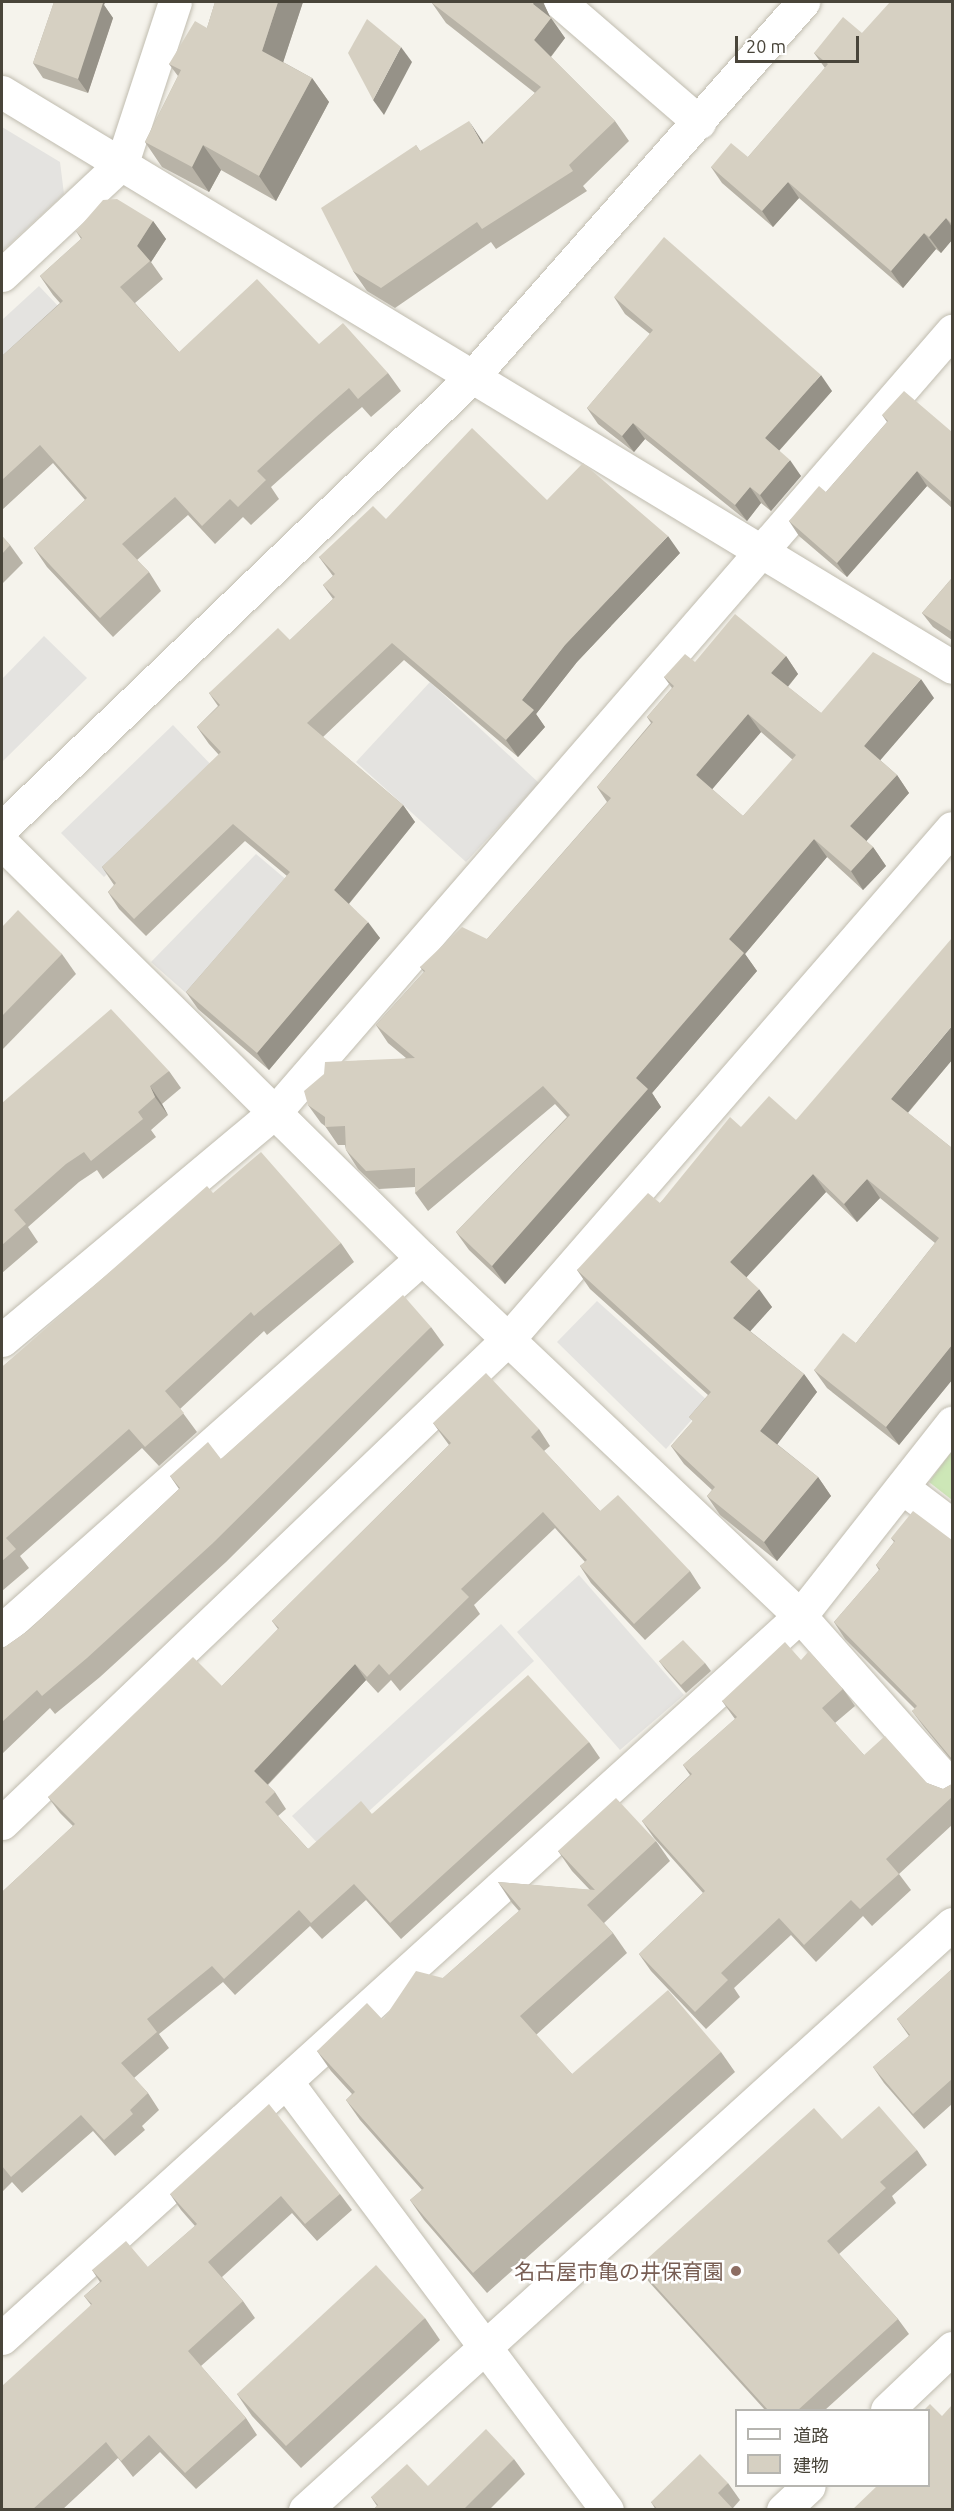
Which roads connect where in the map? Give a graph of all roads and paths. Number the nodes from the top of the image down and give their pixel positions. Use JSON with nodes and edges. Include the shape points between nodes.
{"nodes":[{"id":1,"x":175,"y":2,"type":"edge"},
{"id":2,"x":560,"y":2,"type":"edge"},
{"id":3,"x":803,"y":2,"type":"edge"},
{"id":4,"x":2,"y":92,"type":"edge"},
{"id":5,"x":699,"y":122,"type":"junction"},
{"id":6,"x":122,"y":162,"type":"junction"},
{"id":7,"x":2,"y":275,"type":"edge"},
{"id":8,"x":952,"y":331,"type":"edge"},
{"id":9,"x":471,"y":378,"type":"junction"},
{"id":10,"x":762,"y":550,"type":"junction"},
{"id":11,"x":952,"y":667,"type":"edge"},
{"id":12,"x":2,"y":828,"type":"edge"},
{"id":13,"x":952,"y":828,"type":"edge"},
{"id":14,"x":2,"y":843,"type":"edge"},
{"id":15,"x":274,"y":1112,"type":"junction"},
{"id":16,"x":422,"y":1258,"type":"junction"},
{"id":17,"x":510,"y":1337,"type":"junction"},
{"id":18,"x":2,"y":1340,"type":"edge"},
{"id":19,"x":952,"y":1423,"type":"edge"},
{"id":20,"x":902,"y":1487,"type":"junction"},
{"id":21,"x":952,"y":1525,"type":"edge"},
{"id":22,"x":800,"y":1616,"type":"junction"},
{"id":23,"x":2,"y":1630,"type":"edge"},
{"id":24,"x":952,"y":1787,"type":"edge"},
{"id":25,"x":2,"y":1823,"type":"edge"},
{"id":26,"x":952,"y":1924,"type":"edge"},
{"id":27,"x":288,"y":2084,"type":"junction"},
{"id":28,"x":2,"y":2337,"type":"edge"},
{"id":29,"x":486,"y":2346,"type":"junction"},
{"id":30,"x":952,"y":2348,"type":"edge"},
{"id":31,"x":888,"y":2409,"type":"edge"},
{"id":32,"x":807,"y":2487,"type":"edge"},
{"id":33,"x":305,"y":2510,"type":"edge"},
{"id":34,"x":607,"y":2510,"type":"edge"},
{"id":35,"x":783,"y":2510,"type":"edge"}],
"edges":[{"from":1,"to":6,"type":"street"},
{"from":2,"to":5,"type":"street"},
{"from":3,"to":5,"type":"street"},
{"from":4,"to":6,"type":"street"},
{"from":5,"to":9,"type":"street"},
{"from":6,"to":7,"type":"street"},
{"from":6,"to":9,"type":"street"},
{"from":8,"to":10,"type":"street"},
{"from":9,"to":10,"type":"street"},
{"from":9,"to":12,"type":"street"},
{"from":10,"to":11,"type":"street"},
{"from":10,"to":15,"type":"street"},
{"from":13,"to":17,"type":"street"},
{"from":14,"to":15,"type":"street"},
{"from":15,"to":16,"type":"street"},
{"from":15,"to":18,"type":"street"},
{"from":16,"to":17,"type":"street"},
{"from":16,"to":23,"type":"street"},
{"from":17,"to":22,"type":"street"},
{"from":17,"to":25,"type":"street"},
{"from":19,"to":20,"type":"street"},
{"from":20,"to":21,"type":"street"},
{"from":20,"to":22,"type":"street"},
{"from":22,"to":24,"type":"street"},
{"from":22,"to":27,"type":"street"},
{"from":26,"to":29,"type":"street"},
{"from":27,"to":28,"type":"street"},
{"from":27,"to":29,"type":"street"},
{"from":29,"to":33,"type":"street"},
{"from":29,"to":34,"type":"street"},
{"from":30,"to":31,"type":"street"},
{"from":32,"to":35,"type":"street"}]}
